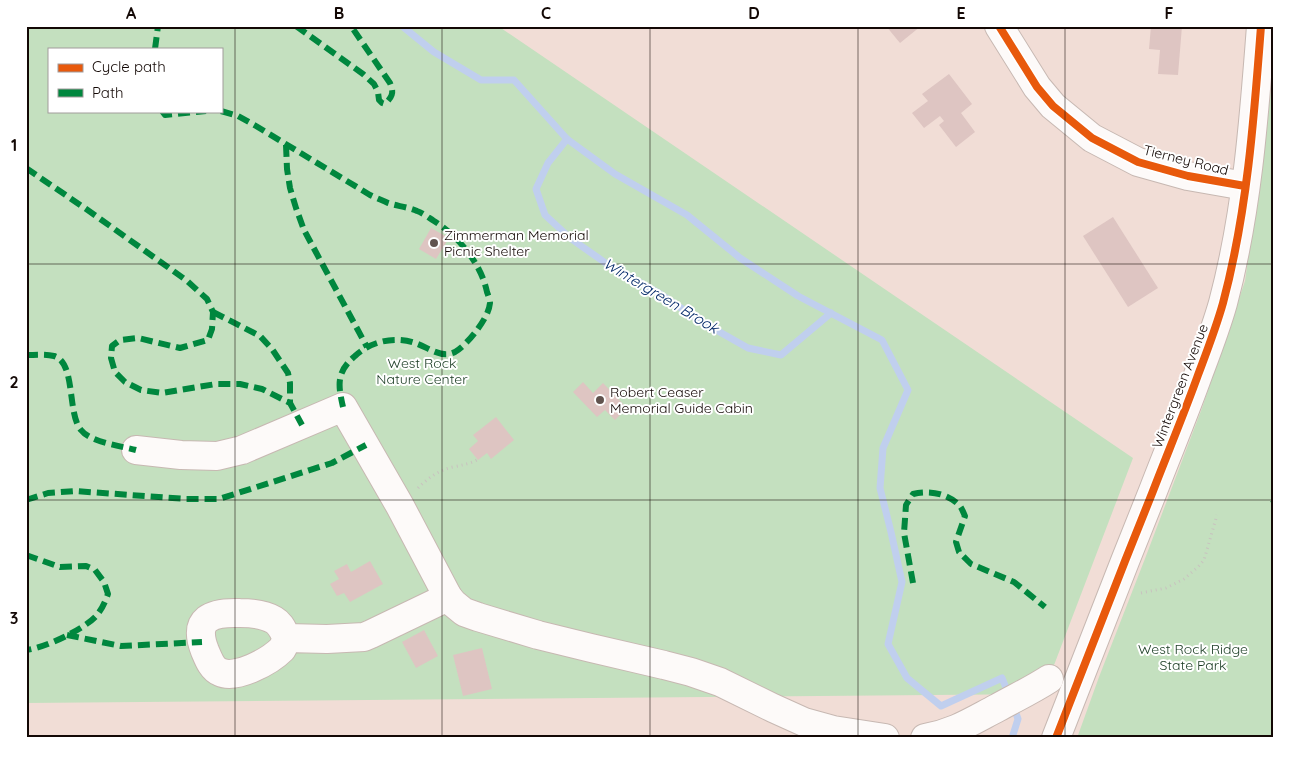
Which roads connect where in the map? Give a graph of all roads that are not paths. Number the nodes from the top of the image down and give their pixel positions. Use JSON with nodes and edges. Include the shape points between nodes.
{"nodes":[{"id":1,"x":999,"y":26,"type":"edge"},
{"id":2,"x":1261,"y":26,"type":"edge"},
{"id":3,"x":1246,"y":186,"type":"junction"},
{"id":4,"x":136,"y":450,"type":"dead end"},
{"id":5,"x":448,"y":597,"type":"junction"},
{"id":6,"x":286,"y":638,"type":"dead end"},
{"id":7,"x":1038,"y":686,"type":"dead end"},
{"id":8,"x":884,"y":738,"type":"edge"},
{"id":9,"x":925,"y":738,"type":"edge"},
{"id":10,"x":1056,"y":738,"type":"edge"}],
"edges":[{"from":1,"to":3,"type":"street","name":"Tierney Road","via":[[1037,87],[1053,106],[1092,138],[1138,162],[1188,176]]},
{"from":2,"to":3,"type":"street","name":"Wintergreen Avenue"},
{"from":3,"to":10,"type":"street","name":"Wintergreen Avenue","via":[[1232,264],[1208,348]]},
{"from":4,"to":5,"type":"street","via":[[217,456],[242,450],[343,407]]},
{"from":5,"to":6,"type":"street","via":[[364,636]]},
{"from":5,"to":8,"type":"street","via":[[464,612],[538,635],[720,682],[804,722]]},
{"from":7,"to":9,"type":"street","via":[[950,733]]}]}
